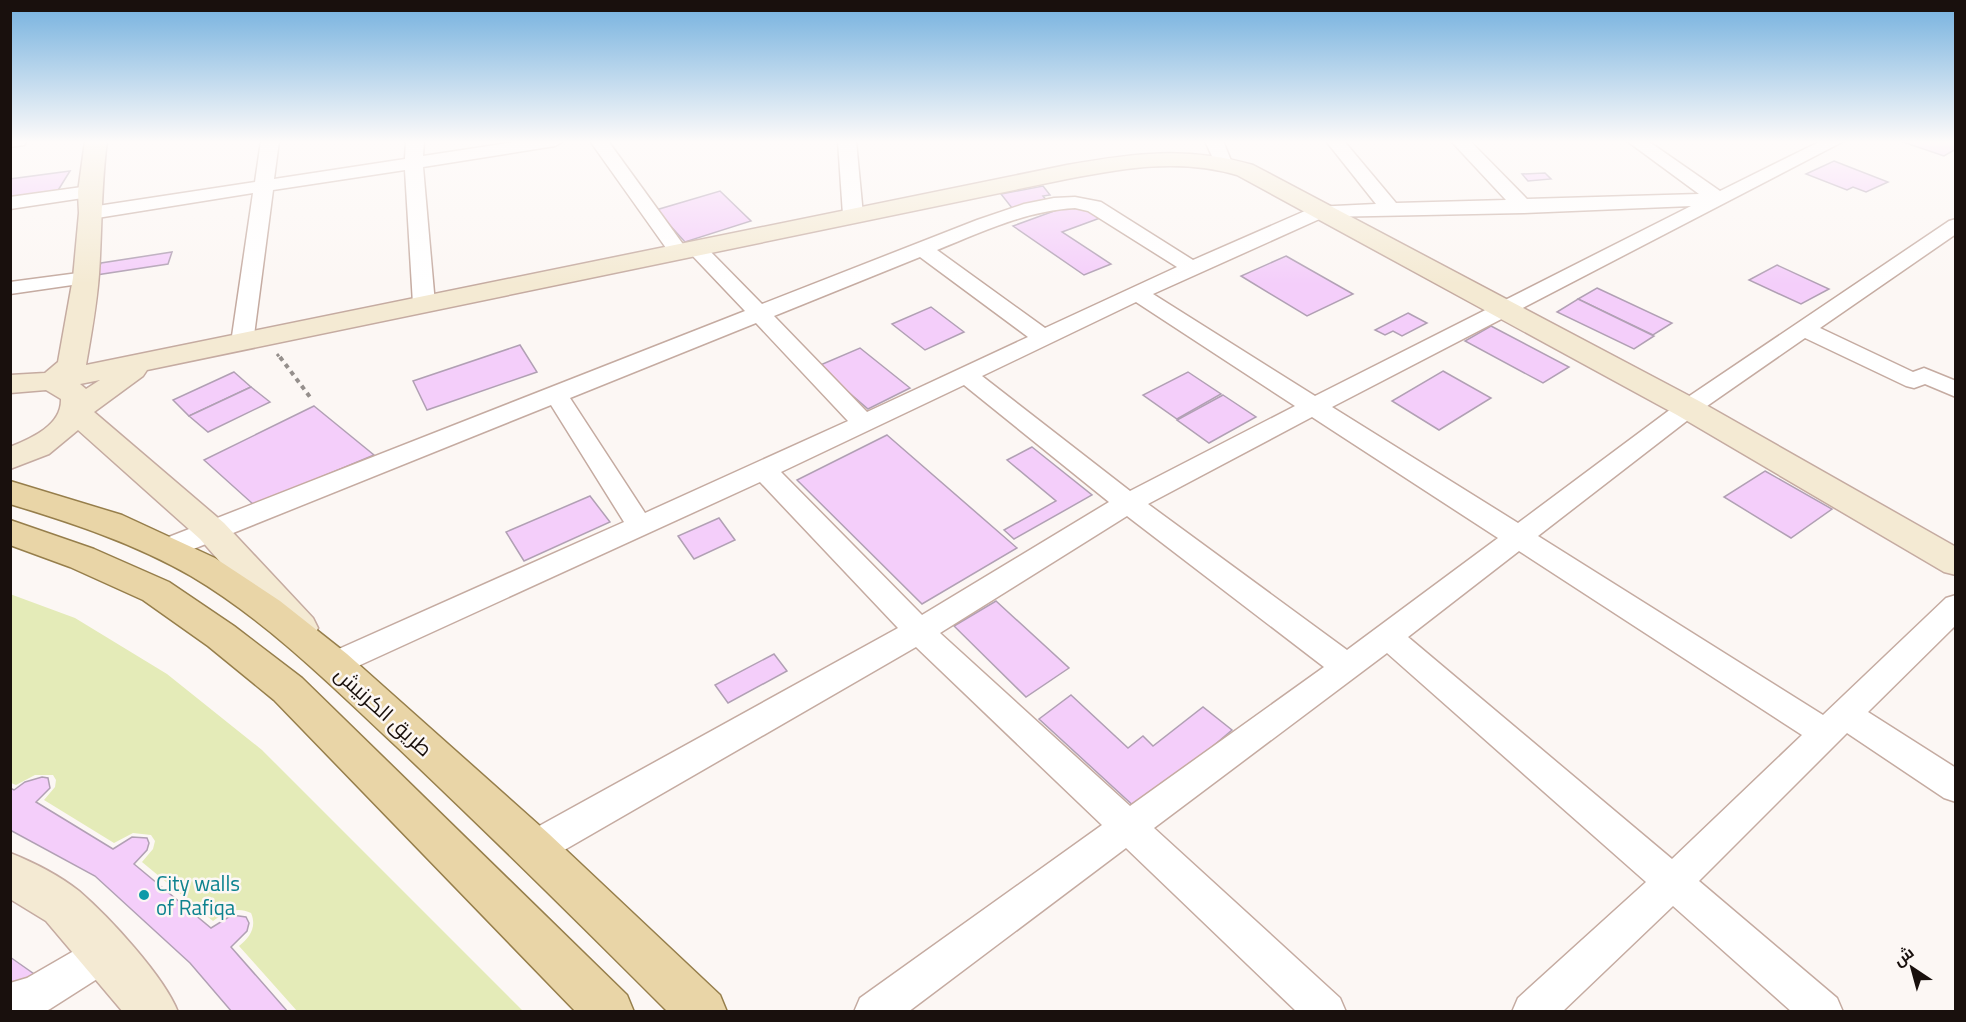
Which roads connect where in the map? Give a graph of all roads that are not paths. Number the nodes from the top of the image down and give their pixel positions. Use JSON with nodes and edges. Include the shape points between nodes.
{"nodes":[{"id":1,"x":91,"y":189,"type":"edge"},
{"id":2,"x":244,"y":189,"type":"edge"},
{"id":3,"x":262,"y":189,"type":"edge"},
{"id":4,"x":416,"y":189,"type":"edge"},
{"id":5,"x":638,"y":189,"type":"edge"},
{"id":6,"x":851,"y":189,"type":"edge"},
{"id":7,"x":989,"y":189,"type":"edge"},
{"id":8,"x":1280,"y":189,"type":"edge"},
{"id":9,"x":1374,"y":189,"type":"edge"},
{"id":10,"x":1506,"y":189,"type":"edge"},
{"id":11,"x":1703,"y":189,"type":"edge"},
{"id":12,"x":1739,"y":189,"type":"edge"},
{"id":13,"x":1718,"y":199,"type":"junction"},
{"id":14,"x":10,"y":203,"type":"edge"},
{"id":15,"x":90,"y":203,"type":"junction"},
{"id":16,"x":1389,"y":207,"type":"junction"},
{"id":17,"x":1524,"y":207,"type":"junction"},
{"id":18,"x":1321,"y":211,"type":"junction"},
{"id":19,"x":853,"y":215,"type":"junction"},
{"id":20,"x":1956,"y":225,"type":"edge"},
{"id":21,"x":687,"y":249,"type":"junction"},
{"id":22,"x":922,"y":249,"type":"junction"},
{"id":23,"x":1192,"y":268,"type":"junction"},
{"id":24,"x":86,"y":278,"type":"junction"},
{"id":25,"x":10,"y":288,"type":"edge"},
{"id":26,"x":1138,"y":294,"type":"junction"},
{"id":27,"x":424,"y":304,"type":"junction"},
{"id":28,"x":1502,"y":308,"type":"junction"},
{"id":29,"x":759,"y":315,"type":"junction"},
{"id":30,"x":1803,"y":329,"type":"junction"},
{"id":31,"x":1044,"y":338,"type":"junction"},
{"id":32,"x":254,"y":341,"type":"junction"},
{"id":33,"x":142,"y":364,"type":"junction"},
{"id":34,"x":966,"y":375,"type":"junction"},
{"id":35,"x":52,"y":381,"type":"junction"},
{"id":36,"x":10,"y":384,"type":"edge"},
{"id":37,"x":1956,"y":390,"type":"edge"},
{"id":38,"x":556,"y":395,"type":"junction"},
{"id":39,"x":1314,"y":406,"type":"junction"},
{"id":40,"x":1688,"y":408,"type":"junction"},
{"id":41,"x":75,"y":411,"type":"junction"},
{"id":42,"x":865,"y":423,"type":"junction"},
{"id":43,"x":10,"y":459,"type":"edge"},
{"id":44,"x":764,"y":470,"type":"junction"},
{"id":45,"x":10,"y":492,"type":"edge"},
{"id":46,"x":1128,"y":503,"type":"junction"},
{"id":47,"x":640,"y":526,"type":"junction"},
{"id":48,"x":212,"y":531,"type":"junction"},
{"id":49,"x":10,"y":532,"type":"edge"},
{"id":50,"x":1517,"y":537,"type":"junction"},
{"id":51,"x":166,"y":549,"type":"junction"},
{"id":52,"x":1956,"y":562,"type":"edge"},
{"id":53,"x":1956,"y":606,"type":"edge"},
{"id":54,"x":919,"y":632,"type":"junction"},
{"id":55,"x":1387,"y":636,"type":"junction"},
{"id":56,"x":334,"y":665,"type":"junction"},
{"id":57,"x":1347,"y":667,"type":"junction"},
{"id":58,"x":1835,"y":724,"type":"junction"},
{"id":59,"x":1956,"y":788,"type":"edge"},
{"id":60,"x":1128,"y":827,"type":"junction"},
{"id":61,"x":534,"y":848,"type":"junction"},
{"id":62,"x":10,"y":874,"type":"edge"},
{"id":63,"x":1671,"y":884,"type":"junction"},
{"id":64,"x":105,"y":952,"type":"junction"},
{"id":65,"x":10,"y":1003,"type":"edge"},
{"id":66,"x":154,"y":1011,"type":"edge"},
{"id":67,"x":610,"y":1011,"type":"edge"},
{"id":68,"x":703,"y":1011,"type":"edge"},
{"id":69,"x":874,"y":1011,"type":"edge"},
{"id":70,"x":1326,"y":1011,"type":"edge"},
{"id":71,"x":1532,"y":1011,"type":"edge"},
{"id":72,"x":1823,"y":1011,"type":"edge"}],
"edges":[{"from":1,"to":15,"type":"street"},
{"from":2,"to":15,"type":"street"},
{"from":3,"to":32,"type":"street"},
{"from":4,"to":27,"type":"street"},
{"from":5,"to":21,"type":"street"},
{"from":6,"to":19,"type":"street"},
{"from":7,"to":19,"type":"street"},
{"from":8,"to":18,"type":"street"},
{"from":9,"to":16,"type":"street"},
{"from":10,"to":17,"type":"street"},
{"from":11,"to":13,"type":"street"},
{"from":12,"to":13,"type":"street"},
{"from":13,"to":17,"type":"street"},
{"from":13,"to":28,"type":"street"},
{"from":14,"to":15,"type":"street"},
{"from":15,"to":24,"type":"street"},
{"from":16,"to":17,"type":"street"},
{"from":16,"to":18,"type":"street"},
{"from":18,"to":23,"type":"street"},
{"from":18,"to":28,"type":"street"},
{"from":19,"to":21,"type":"street"},
{"from":20,"to":30,"type":"street"},
{"from":21,"to":27,"type":"street"},
{"from":21,"to":29,"type":"street"},
{"from":22,"to":23,"type":"street","via":[[1020,212],[1079,201],[1094,206]]},
{"from":22,"to":29,"type":"street"},
{"from":22,"to":31,"type":"street"},
{"from":23,"to":26,"type":"street"},
{"from":24,"to":25,"type":"street"},
{"from":24,"to":35,"type":"street","via":[[72,365]]},
{"from":26,"to":31,"type":"street"},
{"from":26,"to":39,"type":"street"},
{"from":27,"to":32,"type":"street"},
{"from":28,"to":39,"type":"street"},
{"from":28,"to":40,"type":"street"},
{"from":29,"to":38,"type":"street"},
{"from":29,"to":42,"type":"street"},
{"from":30,"to":37,"type":"street","via":[[1914,381],[1924,375]]},
{"from":30,"to":40,"type":"street"},
{"from":31,"to":34,"type":"street"},
{"from":32,"to":33,"type":"street"},
{"from":33,"to":35,"type":"street"},
{"from":33,"to":41,"type":"street"},
{"from":34,"to":42,"type":"street"},
{"from":34,"to":46,"type":"street"},
{"from":35,"to":36,"type":"street"},
{"from":35,"to":41,"type":"street","via":[[68,387],[76,396]]},
{"from":38,"to":47,"type":"street"},
{"from":38,"to":48,"type":"street"},
{"from":39,"to":46,"type":"street"},
{"from":39,"to":50,"type":"street"},
{"from":40,"to":50,"type":"street"},
{"from":40,"to":52,"type":"street"},
{"from":41,"to":43,"type":"street","via":[[49,439]]},
{"from":41,"to":48,"type":"street"},
{"from":42,"to":44,"type":"street"},
{"from":44,"to":47,"type":"street"},
{"from":44,"to":54,"type":"street"},
{"from":45,"to":51,"type":"main road","name":"طريق الكرنيش","via":[[110,523]]},
{"from":46,"to":54,"type":"street"},
{"from":46,"to":57,"type":"street"},
{"from":47,"to":56,"type":"street"},
{"from":48,"to":51,"type":"street"},
{"from":48,"to":56,"type":"street"},
{"from":49,"to":67,"type":"main road","via":[[156,591],[230,642],[288,689]]},
{"from":50,"to":55,"type":"street"},
{"from":50,"to":58,"type":"street"},
{"from":51,"to":56,"type":"main road","name":"طريق الكرنيش","via":[[203,567]]},
{"from":53,"to":58,"type":"street"},
{"from":54,"to":60,"type":"street"},
{"from":54,"to":61,"type":"street"},
{"from":55,"to":57,"type":"street"},
{"from":55,"to":63,"type":"street"},
{"from":56,"to":61,"type":"main road","name":"طريق الكرنيش"},
{"from":57,"to":60,"type":"street"},
{"from":58,"to":59,"type":"street"},
{"from":58,"to":63,"type":"street"},
{"from":60,"to":69,"type":"street"},
{"from":60,"to":70,"type":"street"},
{"from":61,"to":68,"type":"main road","name":"طريق الكرنيش"},
{"from":62,"to":64,"type":"street","via":[[62,906]]},
{"from":63,"to":71,"type":"street"},
{"from":63,"to":72,"type":"street"},
{"from":64,"to":65,"type":"street","via":[[36,995]]},
{"from":64,"to":66,"type":"street"}]}
